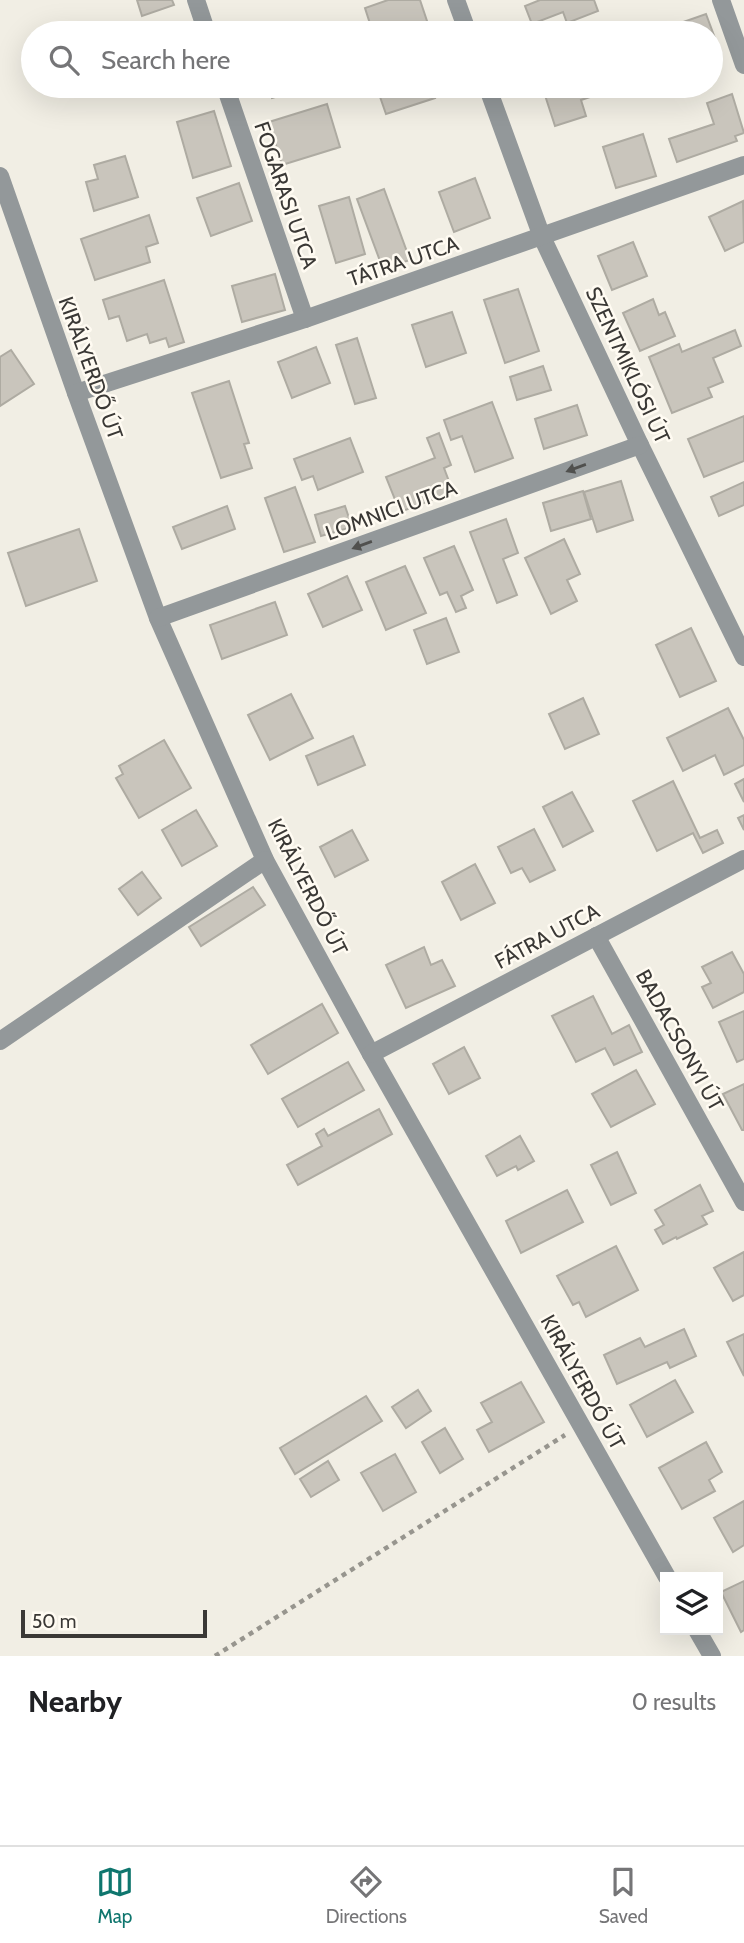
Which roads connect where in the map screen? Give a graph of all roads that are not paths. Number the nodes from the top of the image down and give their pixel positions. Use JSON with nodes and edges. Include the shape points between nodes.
{"nodes":[{"id":1,"x":196,"y":0,"type":"edge"},
{"id":2,"x":456,"y":0,"type":"edge"},
{"id":3,"x":721,"y":0,"type":"edge"},
{"id":4,"x":203,"y":21,"type":"edge"},
{"id":5,"x":464,"y":21,"type":"edge"},
{"id":6,"x":744,"y":65,"type":"edge"},
{"id":7,"x":229,"y":98,"type":"edge"},
{"id":8,"x":491,"y":98,"type":"edge"},
{"id":9,"x":744,"y":165,"type":"edge"},
{"id":10,"x":0,"y":176,"type":"edge"},
{"id":11,"x":542,"y":237,"type":"junction"},
{"id":12,"x":305,"y":319,"type":"junction"},
{"id":13,"x":76,"y":393,"type":"junction"},
{"id":14,"x":640,"y":445,"type":"junction"},
{"id":15,"x":158,"y":618,"type":"junction"},
{"id":16,"x":744,"y":657,"type":"edge"},
{"id":17,"x":744,"y":859,"type":"edge"},
{"id":18,"x":265,"y":860,"type":"junction"},
{"id":19,"x":596,"y":936,"type":"junction"},
{"id":20,"x":0,"y":1041,"type":"edge"},
{"id":21,"x":371,"y":1054,"type":"junction"},
{"id":22,"x":744,"y":1202,"type":"edge"},
{"id":23,"x":664,"y":1572,"type":"edge"},
{"id":24,"x":700,"y":1635,"type":"edge"},
{"id":25,"x":712,"y":1656,"type":"edge"}],
"edges":[{"from":1,"to":4,"type":"street"},
{"from":2,"to":5,"type":"street"},
{"from":3,"to":6,"type":"street"},
{"from":7,"to":12,"type":"street","name":"FOGARASI UTCA"},
{"from":8,"to":11,"type":"street","name":"SZENTMIKLÓSI ÚT"},
{"from":9,"to":11,"type":"street","name":"TÁTRA UTCA"},
{"from":10,"to":13,"type":"street","name":"KIRÁLYERDŐ ÚT"},
{"from":11,"to":12,"type":"street","name":"TÁTRA UTCA"},
{"from":11,"to":14,"type":"street","name":"SZENTMIKLÓSI ÚT"},
{"from":12,"to":13,"type":"street","name":"TÁTRA UTCA"},
{"from":13,"to":15,"type":"street","name":"KIRÁLYERDŐ ÚT"},
{"from":14,"to":15,"type":"street","name":"LOMNICI UTCA","one_way":true},
{"from":14,"to":16,"type":"street","name":"SZENTMIKLÓSI ÚT"},
{"from":15,"to":18,"type":"street","name":"KIRÁLYERDŐ ÚT"},
{"from":17,"to":19,"type":"street","name":"FÁTRA UTCA"},
{"from":18,"to":20,"type":"street"},
{"from":18,"to":21,"type":"street","name":"KIRÁLYERDŐ ÚT"},
{"from":19,"to":21,"type":"street","name":"FÁTRA UTCA"},
{"from":19,"to":22,"type":"street","name":"BADACSONYI ÚT"},
{"from":21,"to":23,"type":"street","name":"KIRÁLYERDŐ ÚT"},
{"from":24,"to":25,"type":"street"}]}
